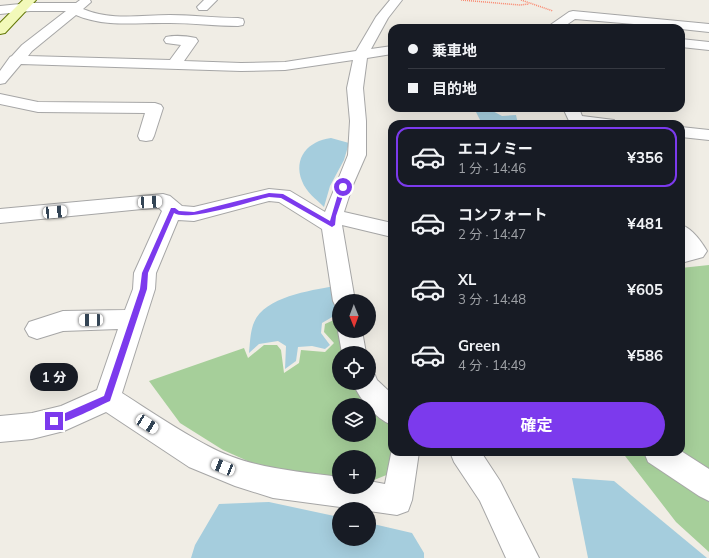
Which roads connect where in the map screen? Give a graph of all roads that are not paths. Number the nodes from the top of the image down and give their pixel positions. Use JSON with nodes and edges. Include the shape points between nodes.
{"nodes":[{"id":1,"x":396,"y":0,"type":"edge"},
{"id":2,"x":26,"y":4,"type":"edge"},
{"id":3,"x":79,"y":6,"type":"edge"},
{"id":4,"x":0,"y":10,"type":"edge"},
{"id":5,"x":238,"y":22,"type":"dead end"},
{"id":6,"x":559,"y":24,"type":"edge"},
{"id":7,"x":670,"y":24,"type":"edge"},
{"id":8,"x":685,"y":26,"type":"edge"},
{"id":9,"x":709,"y":28,"type":"edge"},
{"id":10,"x":0,"y":30,"type":"edge"},
{"id":11,"x":171,"y":40,"type":"dead end"},
{"id":12,"x":685,"y":43,"type":"edge"},
{"id":13,"x":709,"y":46,"type":"edge"},
{"id":14,"x":388,"y":51,"type":"edge"},
{"id":15,"x":361,"y":54,"type":"junction"},
{"id":16,"x":15,"y":60,"type":"junction"},
{"id":17,"x":174,"y":65,"type":"junction"},
{"id":18,"x":0,"y":80,"type":"edge"},
{"id":19,"x":0,"y":99,"type":"edge"},
{"id":20,"x":685,"y":132,"type":"edge"},
{"id":21,"x":709,"y":135,"type":"edge"},
{"id":22,"x":146,"y":136,"type":"dead end"},
{"id":23,"x":173,"y":210,"type":"junction"},
{"id":24,"x":0,"y":216,"type":"edge"},
{"id":25,"x":333,"y":221,"type":"junction"},
{"id":26,"x":388,"y":229,"type":"edge"},
{"id":27,"x":685,"y":237,"type":"edge"},
{"id":28,"x":685,"y":254,"type":"edge"},
{"id":29,"x":343,"y":294,"type":"edge"},
{"id":30,"x":134,"y":319,"type":"junction"},
{"id":31,"x":37,"y":329,"type":"dead end"},
{"id":32,"x":370,"y":390,"type":"edge"},
{"id":33,"x":107,"y":398,"type":"junction"},
{"id":34,"x":388,"y":408,"type":"edge"},
{"id":35,"x":0,"y":430,"type":"edge"},
{"id":36,"x":404,"y":456,"type":"edge"},
{"id":37,"x":467,"y":456,"type":"edge"},
{"id":38,"x":664,"y":456,"type":"edge"},
{"id":39,"x":709,"y":486,"type":"edge"},
{"id":40,"x":523,"y":558,"type":"edge"}],
"edges":[{"from":1,"to":15,"type":"street","via":[[382,17]]},
{"from":2,"to":3,"type":"street"},
{"from":2,"to":4,"type":"street"},
{"from":2,"to":10,"type":"main road"},
{"from":3,"to":5,"type":"street","via":[[82,12],[94,18],[125,21],[170,19]]},
{"from":3,"to":16,"type":"street","via":[[35,40]]},
{"from":6,"to":7,"type":"street","via":[[573,15]]},
{"from":8,"to":9,"type":"street"},
{"from":11,"to":17,"type":"street","via":[[191,41]]},
{"from":12,"to":13,"type":"street"},
{"from":14,"to":15,"type":"street"},
{"from":15,"to":17,"type":"street","via":[[285,66]]},
{"from":15,"to":25,"type":"street","via":[[355,88],[358,121],[357,155],[343,187]]},
{"from":16,"to":17,"type":"street"},
{"from":16,"to":18,"type":"street"},
{"from":19,"to":22,"type":"street","via":[[38,107],[155,108]]},
{"from":20,"to":21,"type":"street"},
{"from":23,"to":24,"type":"street","via":[[163,201]]},
{"from":23,"to":25,"type":"street","via":[[178,213],[194,214],[269,195],[283,196]]},
{"from":23,"to":30,"type":"street","via":[[145,273],[144,289]]},
{"from":25,"to":26,"type":"street"},
{"from":25,"to":29,"type":"street"},
{"from":27,"to":28,"type":"street","via":[[696,251]]},
{"from":30,"to":31,"type":"street","via":[[63,321]]},
{"from":30,"to":33,"type":"street"},
{"from":32,"to":34,"type":"street"},
{"from":33,"to":35,"type":"street","via":[[64,418]]},
{"from":33,"to":36,"type":"street","via":[[199,457],[235,472],[273,483],[397,500]]},
{"from":37,"to":40,"type":"street","via":[[490,491]]},
{"from":38,"to":39,"type":"street"}]}
